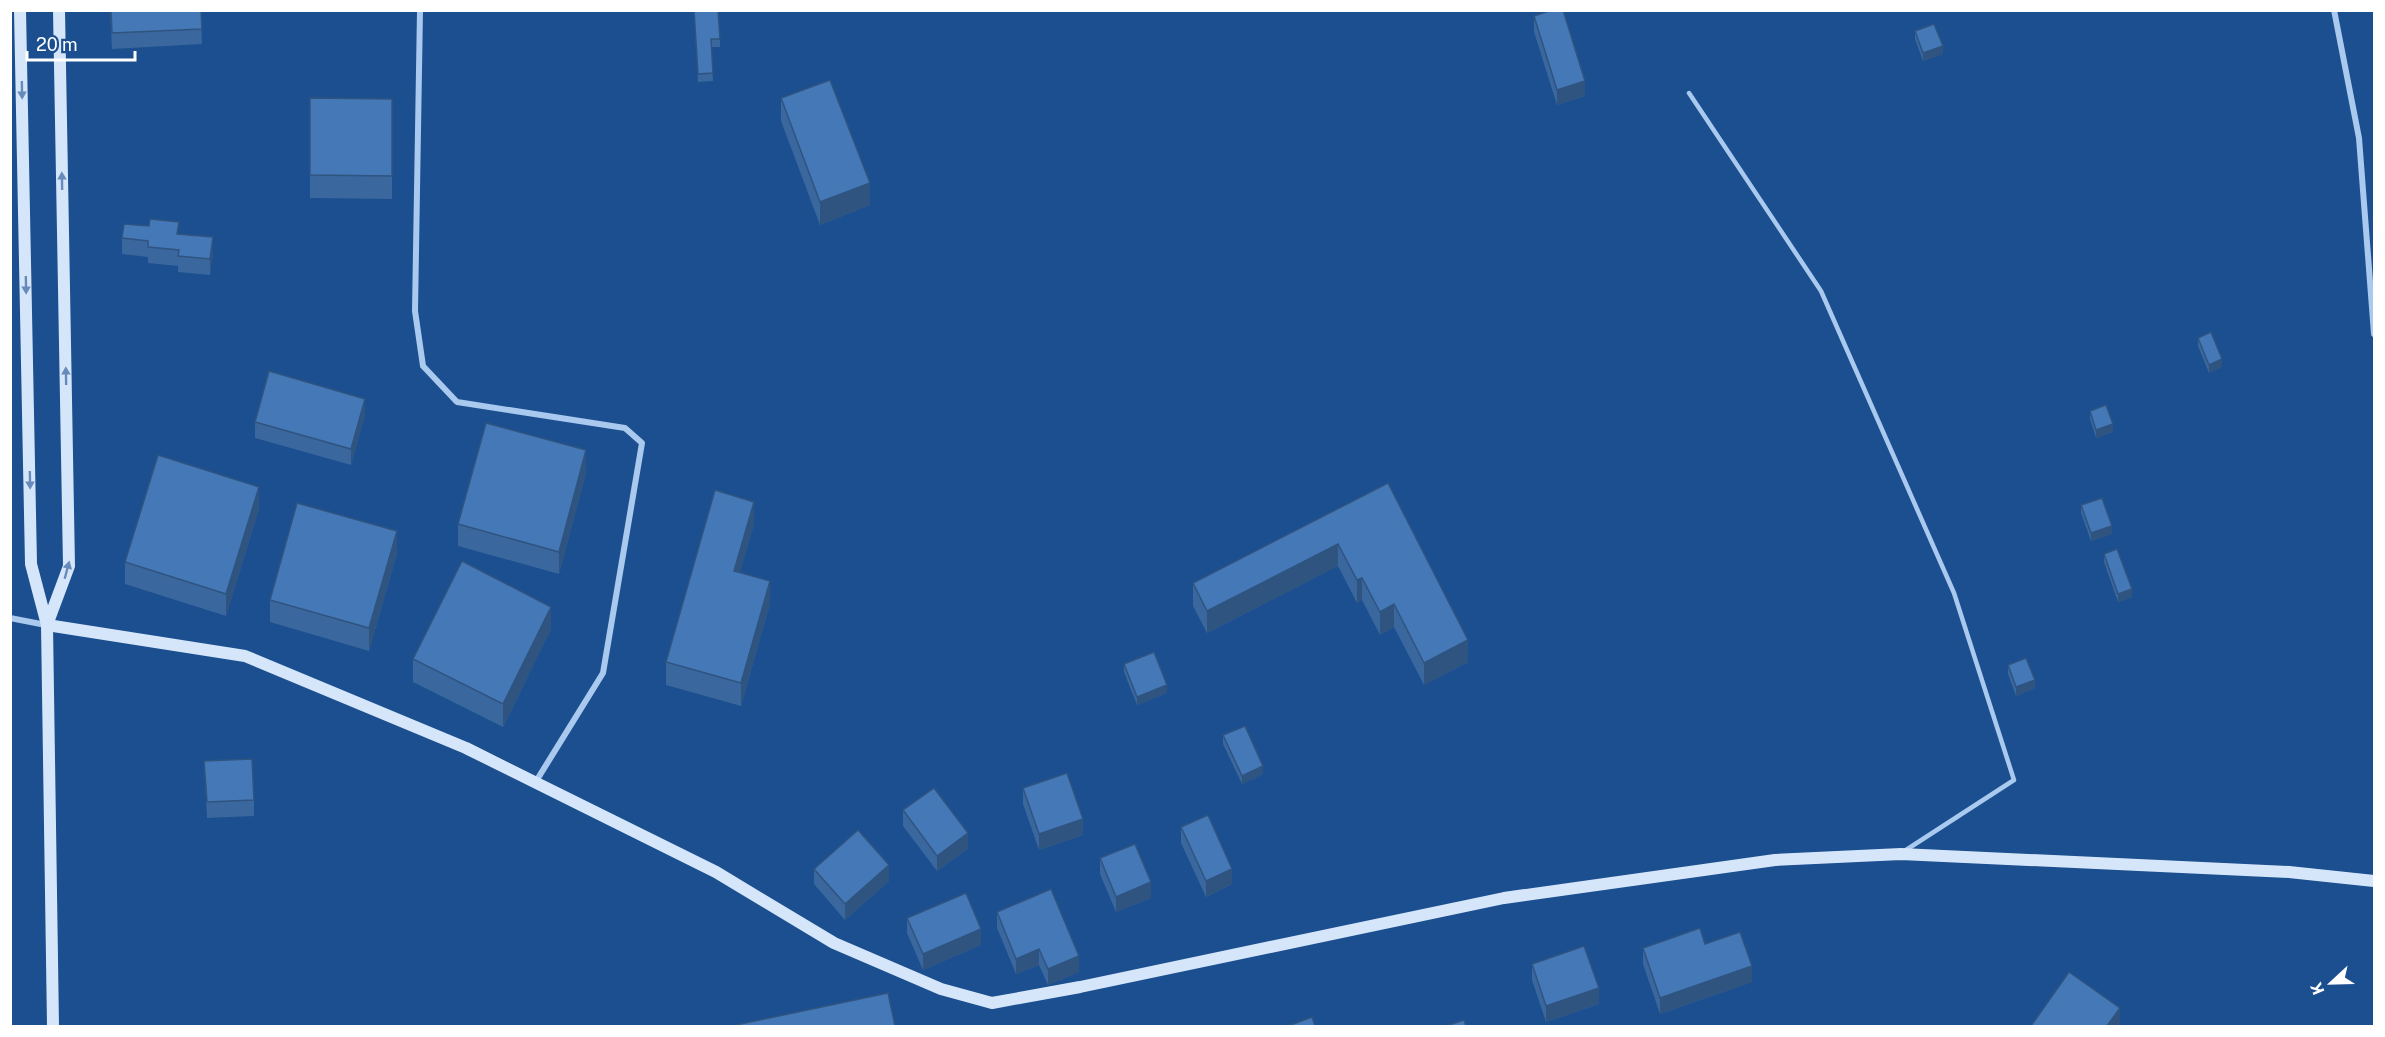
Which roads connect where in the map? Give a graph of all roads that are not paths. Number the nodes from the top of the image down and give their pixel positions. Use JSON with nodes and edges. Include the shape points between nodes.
{"nodes":[{"id":1,"x":20,"y":10,"type":"edge"},
{"id":2,"x":59,"y":10,"type":"edge"},
{"id":3,"x":420,"y":10,"type":"edge"},
{"id":4,"x":2334,"y":10,"type":"edge"},
{"id":5,"x":1689,"y":93,"type":"dead end"},
{"id":6,"x":2374,"y":334,"type":"edge"},
{"id":7,"x":10,"y":618,"type":"edge"},
{"id":8,"x":47,"y":625,"type":"junction"},
{"id":9,"x":536,"y":783,"type":"junction"},
{"id":10,"x":1901,"y":854,"type":"junction"},
{"id":11,"x":2374,"y":881,"type":"edge"},
{"id":12,"x":53,"y":1026,"type":"edge"}],
"edges":[{"from":1,"to":8,"type":"street","one_way":true,"via":[[31,564]]},
{"from":8,"to":2,"type":"street","one_way":true,"via":[[69,566]]},
{"from":3,"to":9,"type":"street","via":[[415,311],[423,366],[457,402],[625,428],[642,443],[603,673]]},
{"from":4,"to":6,"type":"street","via":[[2359,138]]},
{"from":5,"to":10,"type":"lane","via":[[1821,291],[1954,593],[2014,780]]},
{"from":7,"to":8,"type":"street"},
{"from":8,"to":9,"type":"street","via":[[245,656],[466,748]]},
{"from":8,"to":12,"type":"street"},
{"from":9,"to":10,"type":"street","via":[[716,872],[834,943],[940,989],[992,1003],[1504,898],[1775,860]]},
{"from":10,"to":11,"type":"street","via":[[2289,872]]}]}
